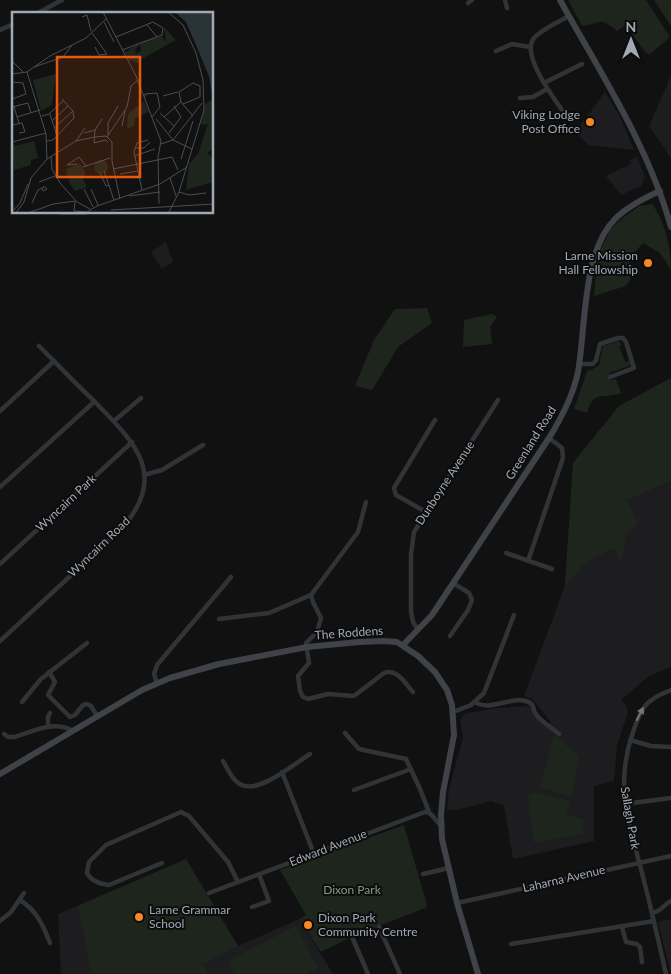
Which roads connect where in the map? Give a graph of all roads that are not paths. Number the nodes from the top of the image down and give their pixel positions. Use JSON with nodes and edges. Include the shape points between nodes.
{"nodes":[{"id":1,"x":62,"y":0,"type":"edge"},
{"id":2,"x":505,"y":0,"type":"edge"},
{"id":3,"x":560,"y":0,"type":"edge"},
{"id":4,"x":506,"y":8,"type":"dead end"},
{"id":5,"x":40,"y":12,"type":"edge"},
{"id":6,"x":569,"y":16,"type":"junction"},
{"id":7,"x":12,"y":25,"type":"edge"},
{"id":8,"x":0,"y":30,"type":"edge"},
{"id":9,"x":530,"y":47,"type":"junction"},
{"id":10,"x":496,"y":51,"type":"dead end"},
{"id":11,"x":582,"y":64,"type":"dead end"},
{"id":12,"x":544,"y":83,"type":"junction"},
{"id":13,"x":547,"y":89,"type":"junction"},
{"id":14,"x":520,"y":98,"type":"dead end"},
{"id":15,"x":562,"y":110,"type":"dead end"},
{"id":16,"x":660,"y":192,"type":"junction"},
{"id":17,"x":671,"y":227,"type":"edge"},
{"id":18,"x":39,"y":346,"type":"dead end"},
{"id":19,"x":54,"y":361,"type":"junction"},
{"id":20,"x":579,"y":364,"type":"junction"},
{"id":21,"x":610,"y":377,"type":"dead end"},
{"id":22,"x":141,"y":398,"type":"dead end"},
{"id":23,"x":498,"y":400,"type":"dead end"},
{"id":24,"x":94,"y":402,"type":"junction"},
{"id":25,"x":0,"y":411,"type":"edge"},
{"id":26,"x":435,"y":420,"type":"dead end"},
{"id":27,"x":114,"y":421,"type":"junction"},
{"id":28,"x":549,"y":438,"type":"junction"},
{"id":29,"x":132,"y":442,"type":"junction"},
{"id":30,"x":202,"y":445,"type":"dead end"},
{"id":31,"x":144,"y":475,"type":"junction"},
{"id":32,"x":0,"y":487,"type":"edge"},
{"id":33,"x":366,"y":502,"type":"dead end"},
{"id":34,"x":426,"y":512,"type":"junction"},
{"id":35,"x":506,"y":553,"type":"dead end"},
{"id":36,"x":528,"y":561,"type":"junction"},
{"id":37,"x":0,"y":564,"type":"edge"},
{"id":38,"x":552,"y":569,"type":"dead end"},
{"id":39,"x":230,"y":577,"type":"dead end"},
{"id":40,"x":453,"y":584,"type":"junction"},
{"id":41,"x":311,"y":595,"type":"junction"},
{"id":42,"x":514,"y":615,"type":"dead end"},
{"id":43,"x":219,"y":619,"type":"dead end"},
{"id":44,"x":418,"y":630,"type":"junction"},
{"id":45,"x":450,"y":636,"type":"dead end"},
{"id":46,"x":0,"y":641,"type":"edge"},
{"id":47,"x":403,"y":645,"type":"junction"},
{"id":48,"x":86,"y":646,"type":"dead end"},
{"id":49,"x":307,"y":647,"type":"junction"},
{"id":50,"x":49,"y":672,"type":"junction"},
{"id":51,"x":157,"y":683,"type":"junction"},
{"id":52,"x":671,"y":690,"type":"edge"},
{"id":53,"x":412,"y":692,"type":"dead end"},
{"id":54,"x":18,"y":695,"type":"dead end"},
{"id":55,"x":475,"y":702,"type":"junction"},
{"id":56,"x":453,"y":712,"type":"junction"},
{"id":57,"x":50,"y":713,"type":"dead end"},
{"id":58,"x":97,"y":716,"type":"junction"},
{"id":59,"x":48,"y":727,"type":"junction"},
{"id":60,"x":73,"y":731,"type":"junction"},
{"id":61,"x":345,"y":733,"type":"dead end"},
{"id":62,"x":4,"y":734,"type":"dead end"},
{"id":63,"x":560,"y":734,"type":"dead end"},
{"id":64,"x":630,"y":740,"type":"junction"},
{"id":65,"x":671,"y":747,"type":"edge"},
{"id":66,"x":310,"y":754,"type":"dead end"},
{"id":67,"x":223,"y":761,"type":"dead end"},
{"id":68,"x":411,"y":769,"type":"junction"},
{"id":69,"x":282,"y":772,"type":"junction"},
{"id":70,"x":0,"y":774,"type":"edge"},
{"id":71,"x":354,"y":790,"type":"dead end"},
{"id":72,"x":671,"y":798,"type":"edge"},
{"id":73,"x":625,"y":804,"type":"junction"},
{"id":74,"x":428,"y":812,"type":"junction"},
{"id":75,"x":442,"y":825,"type":"junction"},
{"id":76,"x":314,"y":854,"type":"junction"},
{"id":77,"x":671,"y":856,"type":"edge"},
{"id":78,"x":639,"y":862,"type":"junction"},
{"id":79,"x":162,"y":864,"type":"dead end"},
{"id":80,"x":449,"y":868,"type":"junction"},
{"id":81,"x":259,"y":874,"type":"junction"},
{"id":82,"x":424,"y":874,"type":"dead end"},
{"id":83,"x":238,"y":882,"type":"junction"},
{"id":84,"x":209,"y":892,"type":"dead end"},
{"id":85,"x":24,"y":893,"type":"dead end"},
{"id":86,"x":20,"y":900,"type":"junction"},
{"id":87,"x":671,"y":901,"type":"edge"},
{"id":88,"x":457,"y":903,"type":"junction"},
{"id":89,"x":252,"y":907,"type":"dead end"},
{"id":90,"x":652,"y":913,"type":"junction"},
{"id":91,"x":0,"y":921,"type":"edge"},
{"id":92,"x":654,"y":921,"type":"junction"},
{"id":93,"x":379,"y":927,"type":"dead end"},
{"id":94,"x":622,"y":927,"type":"junction"},
{"id":95,"x":353,"y":939,"type":"dead end"},
{"id":96,"x":50,"y":943,"type":"dead end"},
{"id":97,"x":511,"y":944,"type":"dead end"},
{"id":98,"x":642,"y":962,"type":"dead end"},
{"id":99,"x":368,"y":974,"type":"edge"},
{"id":100,"x":400,"y":974,"type":"edge"},
{"id":101,"x":478,"y":974,"type":"edge"},
{"id":102,"x":666,"y":974,"type":"edge"}],
"edges":[{"from":1,"to":5,"type":"street"},
{"from":2,"to":4,"type":"street"},
{"from":3,"to":6,"type":"street"},
{"from":6,"to":9,"type":"street","via":[[535,36]]},
{"from":6,"to":16,"type":"street","via":[[626,116]]},
{"from":7,"to":8,"type":"street"},
{"from":9,"to":10,"type":"street","via":[[512,44]]},
{"from":9,"to":12,"type":"street"},
{"from":11,"to":12,"type":"street"},
{"from":12,"to":13,"type":"street"},
{"from":13,"to":14,"type":"street","via":[[533,97]]},
{"from":13,"to":15,"type":"street"},
{"from":16,"to":17,"type":"street"},
{"from":16,"to":20,"type":"street","name":"Greenland Road","via":[[621,213],[600,240],[592,264]]},
{"from":18,"to":19,"type":"street","name":"Wyncairn Road"},
{"from":19,"to":24,"type":"street","name":"Wyncairn Road"},
{"from":19,"to":25,"type":"street"},
{"from":20,"to":21,"type":"street","via":[[594,363],[600,344],[623,338],[634,368]]},
{"from":20,"to":28,"type":"street","name":"Greenland Road","via":[[570,398]]},
{"from":22,"to":27,"type":"street"},
{"from":23,"to":34,"type":"street","name":"Dunboyne Avenue"},
{"from":24,"to":27,"type":"street","name":"Wyncairn Road"},
{"from":24,"to":32,"type":"street"},
{"from":26,"to":34,"type":"street","via":[[394,488],[396,494]]},
{"from":27,"to":29,"type":"street","name":"Wyncairn Road"},
{"from":28,"to":36,"type":"street","via":[[563,448],[564,458]]},
{"from":28,"to":40,"type":"street","name":"Greenland Road"},
{"from":29,"to":31,"type":"street","name":"Wyncairn Road"},
{"from":29,"to":37,"type":"street","name":"Wyncairn Park"},
{"from":30,"to":31,"type":"street","via":[[162,470]]},
{"from":31,"to":46,"type":"street","name":"Wyncairn Road","via":[[139,502],[126,523]]},
{"from":33,"to":41,"type":"street","via":[[358,532]]},
{"from":34,"to":44,"type":"street","name":"Dunboyne Avenue","via":[[415,531],[412,546],[411,614]]},
{"from":35,"to":36,"type":"street"},
{"from":36,"to":38,"type":"street"},
{"from":39,"to":51,"type":"street","via":[[157,665],[154,672]]},
{"from":40,"to":44,"type":"street","name":"Greenland Road"},
{"from":40,"to":45,"type":"street","via":[[469,594],[472,601]]},
{"from":41,"to":43,"type":"street","via":[[269,613]]},
{"from":41,"to":49,"type":"street","via":[[321,618],[316,632],[306,643]]},
{"from":42,"to":55,"type":"street","via":[[485,690]]},
{"from":44,"to":47,"type":"street","name":"Greenland Road"},
{"from":47,"to":49,"type":"street","name":"The Roddens","via":[[383,641]]},
{"from":47,"to":56,"type":"street","name":"The Roddens","via":[[438,676],[447,690]]},
{"from":48,"to":50,"type":"street"},
{"from":49,"to":51,"type":"street","name":"The Roddens","via":[[219,664]]},
{"from":49,"to":53,"type":"street","via":[[309,663],[298,678],[301,695],[307,699],[328,694],[355,695],[390,671],[397,674]]},
{"from":50,"to":54,"type":"street","via":[[23,701]]},
{"from":50,"to":58,"type":"street","via":[[55,682],[48,695],[70,717],[87,704]]},
{"from":51,"to":58,"type":"street","name":"The Roddens"},
{"from":64,"to":52,"type":"street","name":"Sallagh Park","one_way":true,"via":[[648,702]]},
{"from":55,"to":56,"type":"street"},
{"from":55,"to":63,"type":"street","via":[[484,706],[529,702],[538,716]]},
{"from":56,"to":75,"type":"street","name":"The Roddens","via":[[454,735],[443,792]]},
{"from":57,"to":59,"type":"street"},
{"from":58,"to":60,"type":"street","name":"The Roddens"},
{"from":59,"to":60,"type":"street","via":[[64,726]]},
{"from":59,"to":62,"type":"street","via":[[14,737]]},
{"from":60,"to":70,"type":"street","name":"The Roddens"},
{"from":61,"to":68,"type":"street","via":[[359,749],[402,757]]},
{"from":64,"to":65,"type":"street"},
{"from":64,"to":73,"type":"street","name":"Sallagh Park","via":[[623,783]]},
{"from":66,"to":69,"type":"street"},
{"from":67,"to":69,"type":"street","via":[[237,782],[248,787],[258,786]]},
{"from":68,"to":71,"type":"street"},
{"from":68,"to":74,"type":"street"},
{"from":69,"to":76,"type":"street"},
{"from":72,"to":73,"type":"street"},
{"from":73,"to":78,"type":"street","name":"Sallagh Park"},
{"from":74,"to":75,"type":"street"},
{"from":74,"to":76,"type":"street","name":"Edward Avenue"},
{"from":75,"to":80,"type":"street","name":"The Roddens"},
{"from":76,"to":81,"type":"street","name":"Edward Avenue"},
{"from":77,"to":78,"type":"street","name":"Laharna Avenue"},
{"from":78,"to":88,"type":"street","name":"Laharna Avenue"},
{"from":78,"to":90,"type":"street","name":"Sallagh Park"},
{"from":79,"to":83,"type":"street","via":[[109,885],[92,879],[87,873],[89,862],[106,845],[182,812],[233,868]]},
{"from":80,"to":82,"type":"street"},
{"from":80,"to":88,"type":"street","name":"The Roddens"},
{"from":81,"to":83,"type":"street","name":"Edward Avenue"},
{"from":81,"to":89,"type":"street","via":[[269,901]]},
{"from":83,"to":84,"type":"street","name":"Edward Avenue"},
{"from":85,"to":86,"type":"street"},
{"from":86,"to":91,"type":"street"},
{"from":86,"to":96,"type":"street","via":[[36,914]]},
{"from":87,"to":90,"type":"street","via":[[662,910]]},
{"from":88,"to":101,"type":"street","name":"The Roddens"},
{"from":90,"to":92,"type":"street","name":"Sallagh Park"},
{"from":92,"to":94,"type":"street"},
{"from":92,"to":102,"type":"street","name":"Sallagh Park"},
{"from":93,"to":100,"type":"street"},
{"from":94,"to":97,"type":"street"},
{"from":94,"to":98,"type":"street","via":[[626,942],[640,948]]},
{"from":95,"to":99,"type":"street"}]}
